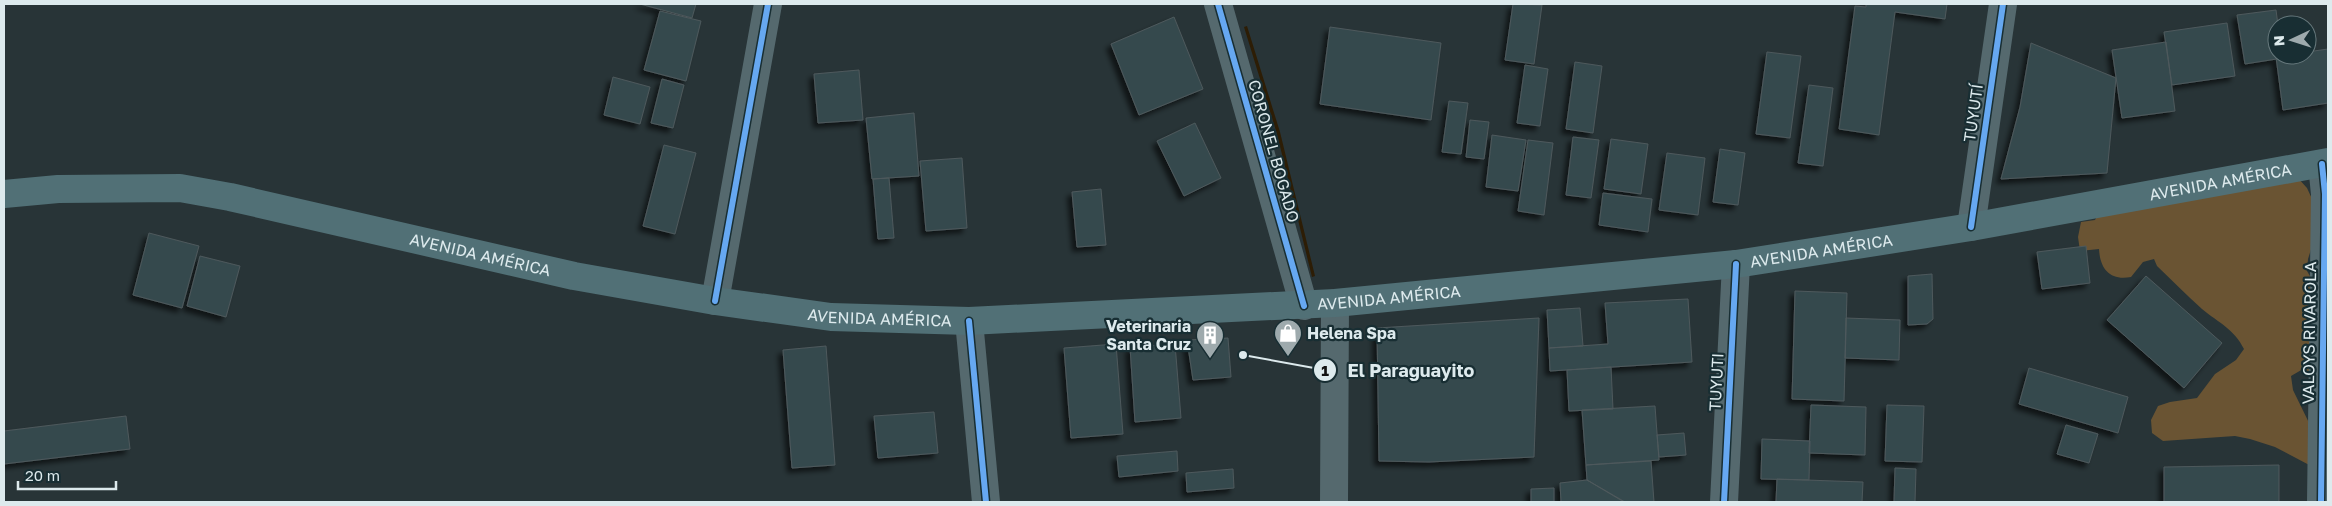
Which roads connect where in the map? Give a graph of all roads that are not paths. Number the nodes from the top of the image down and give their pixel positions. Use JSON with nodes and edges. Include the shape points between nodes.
{"nodes":[{"id":1,"x":768,"y":4,"type":"edge"},
{"id":2,"x":1218,"y":4,"type":"edge"},
{"id":3,"x":2003,"y":4,"type":"edge"},
{"id":4,"x":2325,"y":163,"type":"edge"},
{"id":5,"x":4,"y":194,"type":"edge"},
{"id":6,"x":1971,"y":226,"type":"junction"},
{"id":7,"x":1736,"y":264,"type":"junction"},
{"id":8,"x":714,"y":301,"type":"junction"},
{"id":9,"x":1335,"y":304,"type":"junction"},
{"id":10,"x":1304,"y":306,"type":"junction"},
{"id":11,"x":969,"y":321,"type":"junction"},
{"id":12,"x":986,"y":502,"type":"edge"},
{"id":13,"x":1334,"y":502,"type":"edge"},
{"id":14,"x":1724,"y":502,"type":"edge"},
{"id":15,"x":2321,"y":502,"type":"edge"}],
"edges":[{"from":1,"to":8,"type":"street"},
{"from":2,"to":10,"type":"street","name":"CORONEL BOGADO"},
{"from":3,"to":6,"type":"street","name":"TUYUTÍ"},
{"from":4,"to":6,"type":"main road","name":"AVENIDA AMÉRICA"},
{"from":4,"to":15,"type":"street","name":"VALOYS RIVAROLA"},
{"from":5,"to":8,"type":"main road","name":"AVENIDA AMÉRICA","via":[[180,188],[574,276]]},
{"from":6,"to":7,"type":"main road","name":"AVENIDA AMÉRICA"},
{"from":7,"to":9,"type":"main road","name":"AVENIDA AMÉRICA"},
{"from":7,"to":14,"type":"street","name":"TUYUTI"},
{"from":8,"to":11,"type":"main road","name":"AVENIDA AMÉRICA","via":[[832,317]]},
{"from":9,"to":10,"type":"main road","name":"AVENIDA AMÉRICA"},
{"from":9,"to":13,"type":"street"},
{"from":10,"to":11,"type":"main road","name":"AVENIDA AMÉRICA"},
{"from":11,"to":12,"type":"street"}]}
